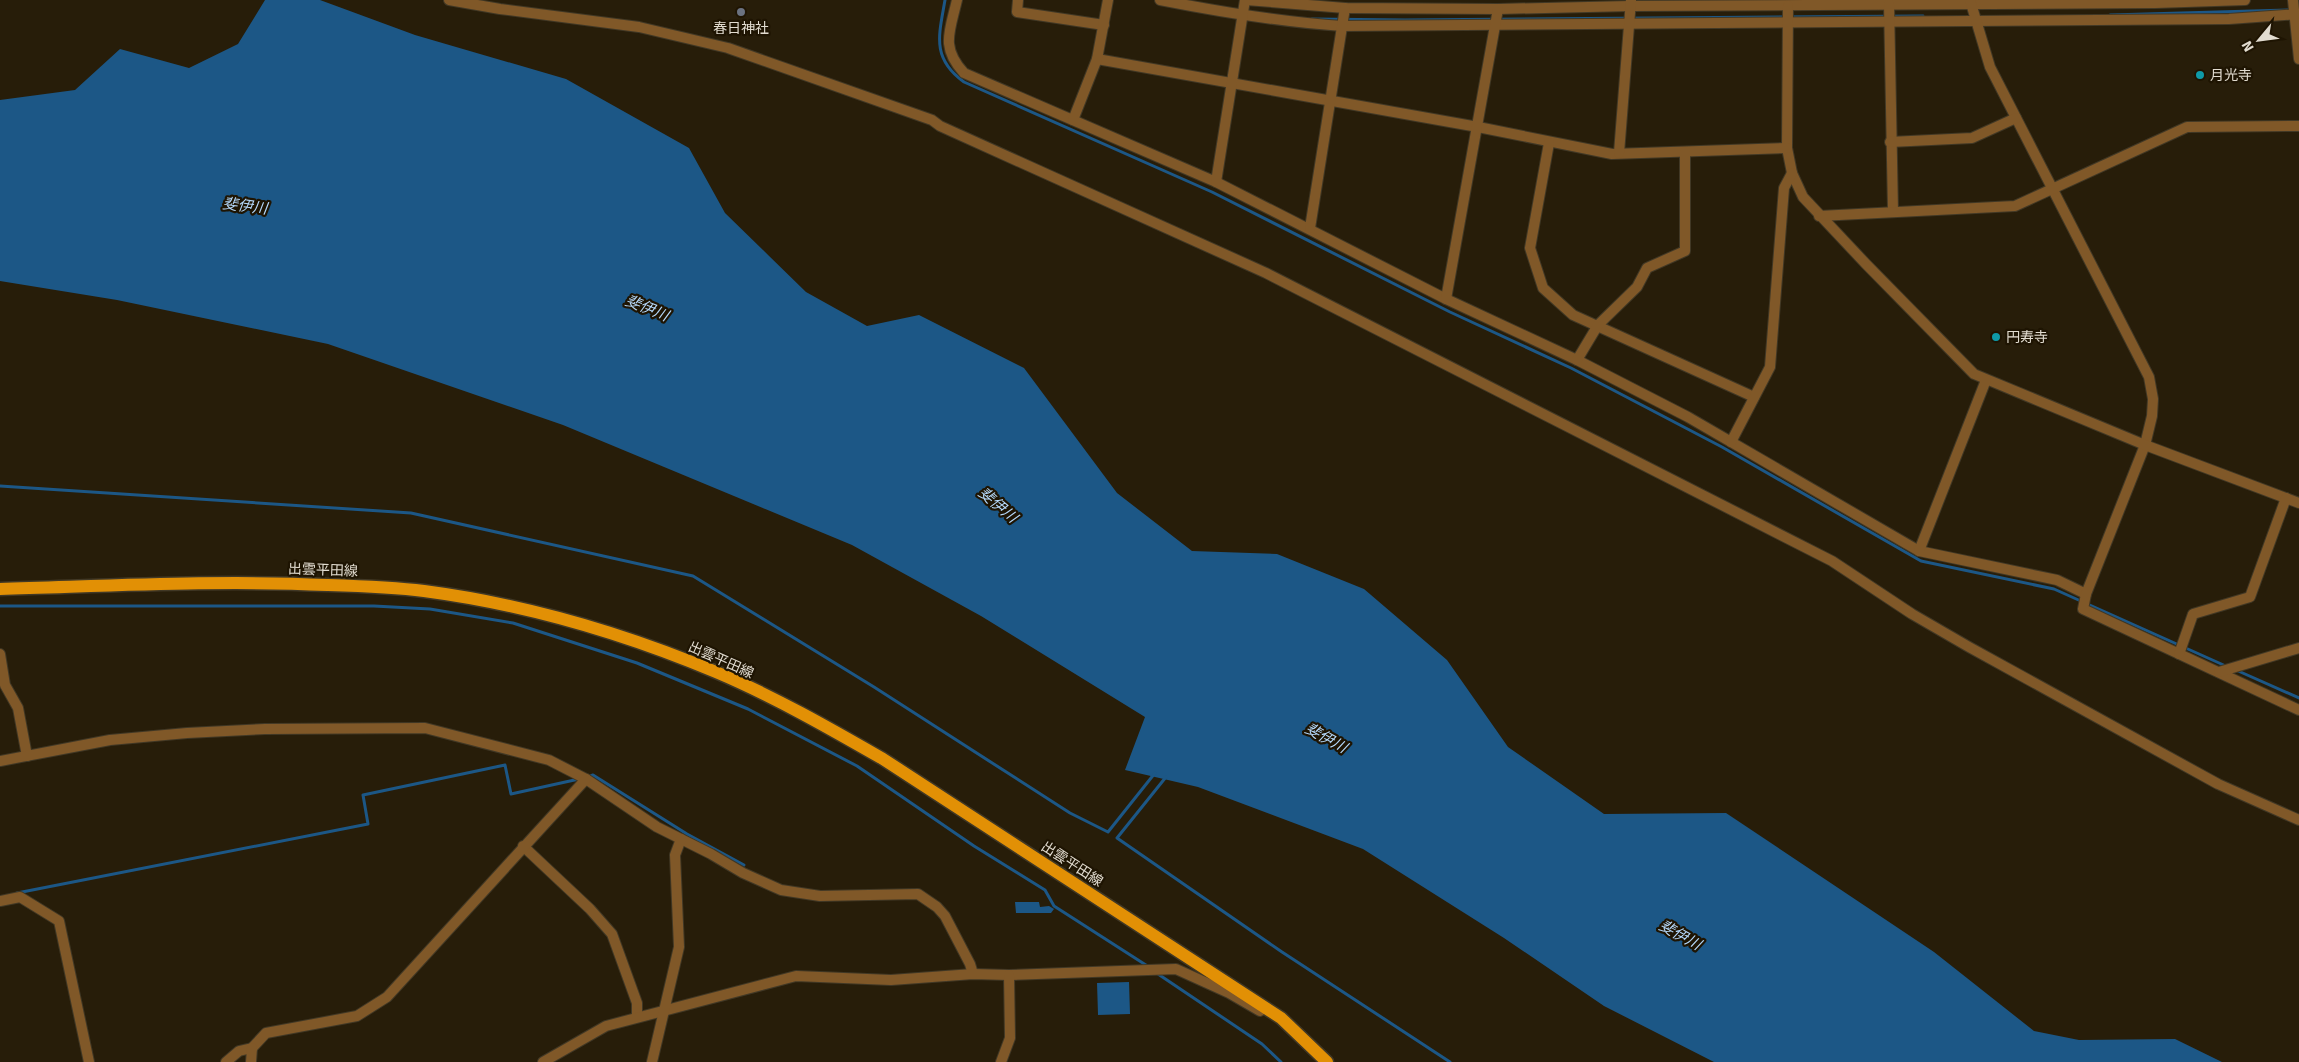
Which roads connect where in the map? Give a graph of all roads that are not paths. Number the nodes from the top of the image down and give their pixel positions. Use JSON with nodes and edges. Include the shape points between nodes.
{"nodes":[{"id":1,"x":449,"y":0,"type":"edge"},
{"id":2,"x":957,"y":0,"type":"edge"},
{"id":3,"x":1018,"y":0,"type":"edge"},
{"id":4,"x":1108,"y":0,"type":"edge"},
{"id":5,"x":1160,"y":0,"type":"edge"},
{"id":6,"x":1245,"y":0,"type":"edge"},
{"id":7,"x":2228,"y":0,"type":"edge"},
{"id":8,"x":2245,"y":0,"type":"edge"},
{"id":9,"x":2293,"y":0,"type":"edge"},
{"id":10,"x":1261,"y":1,"type":"edge"},
{"id":11,"x":1970,"y":2,"type":"edge"},
{"id":12,"x":1631,"y":3,"type":"edge"},
{"id":13,"x":2134,"y":3,"type":"junction"},
{"id":14,"x":2155,"y":3,"type":"junction"},
{"id":15,"x":1889,"y":4,"type":"junction"},
{"id":16,"x":1943,"y":4,"type":"junction"},
{"id":17,"x":2038,"y":4,"type":"junction"},
{"id":18,"x":1788,"y":6,"type":"junction"},
{"id":19,"x":1345,"y":8,"type":"junction"},
{"id":20,"x":1498,"y":9,"type":"junction"},
{"id":21,"x":2297,"y":15,"type":"edge"},
{"id":22,"x":1242,"y":16,"type":"junction"},
{"id":23,"x":2156,"y":19,"type":"junction"},
{"id":24,"x":2229,"y":19,"type":"junction"},
{"id":25,"x":1942,"y":20,"type":"junction"},
{"id":26,"x":1975,"y":20,"type":"junction"},
{"id":27,"x":2038,"y":20,"type":"junction"},
{"id":28,"x":2133,"y":20,"type":"junction"},
{"id":29,"x":1788,"y":22,"type":"junction"},
{"id":30,"x":1889,"y":22,"type":"junction"},
{"id":31,"x":1495,"y":24,"type":"junction"},
{"id":32,"x":1629,"y":24,"type":"junction"},
{"id":33,"x":1104,"y":25,"type":"junction"},
{"id":34,"x":1342,"y":26,"type":"junction"},
{"id":35,"x":1097,"y":59,"type":"junction"},
{"id":36,"x":2299,"y":59,"type":"edge"},
{"id":37,"x":1231,"y":84,"type":"junction"},
{"id":38,"x":1329,"y":102,"type":"junction"},
{"id":39,"x":2016,"y":118,"type":"junction"},
{"id":40,"x":1074,"y":120,"type":"junction"},
{"id":41,"x":2299,"y":126,"type":"edge"},
{"id":42,"x":1478,"y":127,"type":"junction"},
{"id":43,"x":1549,"y":142,"type":"junction"},
{"id":44,"x":1890,"y":142,"type":"junction"},
{"id":45,"x":1787,"y":148,"type":"junction"},
{"id":46,"x":1685,"y":152,"type":"junction"},
{"id":47,"x":1619,"y":153,"type":"junction"},
{"id":48,"x":1792,"y":173,"type":"junction"},
{"id":49,"x":1216,"y":182,"type":"junction"},
{"id":50,"x":2052,"y":188,"type":"junction"},
{"id":51,"x":1893,"y":212,"type":"junction"},
{"id":52,"x":1819,"y":216,"type":"junction"},
{"id":53,"x":1310,"y":228,"type":"junction"},
{"id":54,"x":1446,"y":298,"type":"junction"},
{"id":55,"x":1598,"y":325,"type":"junction"},
{"id":56,"x":1578,"y":360,"type":"junction"},
{"id":57,"x":1986,"y":380,"type":"junction"},
{"id":58,"x":1754,"y":397,"type":"junction"},
{"id":59,"x":1730,"y":442,"type":"junction"},
{"id":60,"x":2145,"y":445,"type":"junction"},
{"id":61,"x":2286,"y":498,"type":"junction"},
{"id":62,"x":2299,"y":503,"type":"edge"},
{"id":63,"x":1919,"y":551,"type":"junction"},
{"id":64,"x":0,"y":589,"type":"edge"},
{"id":65,"x":2086,"y":594,"type":"junction"},
{"id":66,"x":2299,"y":648,"type":"edge"},
{"id":67,"x":0,"y":654,"type":"edge"},
{"id":68,"x":2179,"y":654,"type":"junction"},
{"id":69,"x":2218,"y":672,"type":"junction"},
{"id":70,"x":2299,"y":710,"type":"edge"},
{"id":71,"x":27,"y":756,"type":"junction"},
{"id":72,"x":0,"y":761,"type":"edge"},
{"id":73,"x":586,"y":779,"type":"junction"},
{"id":74,"x":2299,"y":820,"type":"edge"},
{"id":75,"x":681,"y":839,"type":"junction"},
{"id":76,"x":523,"y":846,"type":"junction"},
{"id":77,"x":0,"y":901,"type":"edge"},
{"id":78,"x":973,"y":974,"type":"junction"},
{"id":79,"x":1009,"y":975,"type":"junction"},
{"id":80,"x":664,"y":1011,"type":"junction"},
{"id":81,"x":637,"y":1016,"type":"junction"},
{"id":82,"x":1281,"y":1018,"type":"junction"},
{"id":83,"x":252,"y":1048,"type":"junction"},
{"id":84,"x":89,"y":1062,"type":"edge"},
{"id":85,"x":226,"y":1062,"type":"edge"},
{"id":86,"x":251,"y":1062,"type":"edge"},
{"id":87,"x":543,"y":1062,"type":"edge"},
{"id":88,"x":652,"y":1062,"type":"edge"},
{"id":89,"x":1001,"y":1062,"type":"edge"},
{"id":90,"x":1327,"y":1062,"type":"edge"}],
"edges":[{"from":1,"to":74,"type":"street","via":[[639,28],[728,48],[932,120],[1266,273],[1824,557],[1977,652],[2218,784]]},
{"from":2,"to":40,"type":"street","via":[[948,43],[955,63],[964,73]]},
{"from":3,"to":33,"type":"street","via":[[1017,12]]},
{"from":4,"to":33,"type":"street"},
{"from":5,"to":22,"type":"street"},
{"from":6,"to":10,"type":"street"},
{"from":6,"to":22,"type":"street"},
{"from":7,"to":8,"type":"street"},
{"from":7,"to":14,"type":"street"},
{"from":7,"to":24,"type":"street"},
{"from":9,"to":21,"type":"street"},
{"from":10,"to":19,"type":"street"},
{"from":11,"to":16,"type":"street"},
{"from":11,"to":17,"type":"street"},
{"from":11,"to":26,"type":"street"},
{"from":12,"to":18,"type":"street"},
{"from":12,"to":20,"type":"street"},
{"from":12,"to":32,"type":"street"},
{"from":13,"to":14,"type":"street"},
{"from":13,"to":17,"type":"street"},
{"from":13,"to":28,"type":"street"},
{"from":14,"to":23,"type":"street"},
{"from":15,"to":16,"type":"street"},
{"from":15,"to":18,"type":"street"},
{"from":15,"to":30,"type":"street"},
{"from":16,"to":25,"type":"street"},
{"from":17,"to":27,"type":"street"},
{"from":18,"to":29,"type":"street"},
{"from":19,"to":20,"type":"street"},
{"from":19,"to":34,"type":"street"},
{"from":20,"to":31,"type":"street"},
{"from":21,"to":24,"type":"street"},
{"from":21,"to":36,"type":"street"},
{"from":22,"to":34,"type":"street"},
{"from":22,"to":37,"type":"street"},
{"from":23,"to":24,"type":"street"},
{"from":23,"to":28,"type":"street"},
{"from":25,"to":26,"type":"street"},
{"from":25,"to":30,"type":"street"},
{"from":26,"to":27,"type":"street"},
{"from":26,"to":39,"type":"street","via":[[1990,67]]},
{"from":27,"to":28,"type":"street"},
{"from":29,"to":30,"type":"street"},
{"from":29,"to":32,"type":"street"},
{"from":29,"to":45,"type":"street"},
{"from":30,"to":44,"type":"street"},
{"from":31,"to":32,"type":"street"},
{"from":31,"to":34,"type":"street"},
{"from":31,"to":42,"type":"street"},
{"from":32,"to":47,"type":"street"},
{"from":33,"to":35,"type":"street"},
{"from":34,"to":38,"type":"street"},
{"from":35,"to":37,"type":"street"},
{"from":35,"to":40,"type":"street"},
{"from":37,"to":38,"type":"street"},
{"from":37,"to":49,"type":"street"},
{"from":38,"to":42,"type":"street"},
{"from":38,"to":53,"type":"street"},
{"from":39,"to":44,"type":"street","via":[[1972,138]]},
{"from":39,"to":50,"type":"street"},
{"from":40,"to":49,"type":"street"},
{"from":41,"to":50,"type":"street","via":[[2187,127]]},
{"from":42,"to":43,"type":"street"},
{"from":42,"to":54,"type":"street"},
{"from":43,"to":47,"type":"street"},
{"from":43,"to":55,"type":"street","via":[[1530,248],[1543,288],[1573,315]]},
{"from":44,"to":51,"type":"street"},
{"from":45,"to":46,"type":"street"},
{"from":45,"to":48,"type":"street"},
{"from":46,"to":47,"type":"street"},
{"from":46,"to":55,"type":"street","via":[[1685,251],[1647,268],[1637,287]]},
{"from":48,"to":52,"type":"street","via":[[1803,197]]},
{"from":48,"to":58,"type":"street","via":[[1784,188],[1770,367]]},
{"from":49,"to":53,"type":"street"},
{"from":50,"to":51,"type":"street","via":[[2014,206]]},
{"from":50,"to":60,"type":"street","via":[[2150,377],[2153,408]]},
{"from":51,"to":52,"type":"street"},
{"from":52,"to":57,"type":"street","via":[[1974,374]]},
{"from":53,"to":54,"type":"street"},
{"from":54,"to":56,"type":"street"},
{"from":55,"to":56,"type":"street"},
{"from":55,"to":58,"type":"street"},
{"from":56,"to":59,"type":"street"},
{"from":57,"to":60,"type":"street"},
{"from":57,"to":63,"type":"street"},
{"from":58,"to":59,"type":"street"},
{"from":59,"to":63,"type":"street"},
{"from":60,"to":61,"type":"street"},
{"from":60,"to":65,"type":"street"},
{"from":61,"to":62,"type":"street"},
{"from":61,"to":68,"type":"street","via":[[2250,597],[2193,614]]},
{"from":63,"to":65,"type":"street","via":[[2057,580]]},
{"from":64,"to":82,"type":"main road","name":"出雲平田線","via":[[263,582],[421,590],[489,601],[569,621],[660,650],[726,676],[832,729],[883,759]]},
{"from":65,"to":68,"type":"street","via":[[2083,609]]},
{"from":66,"to":69,"type":"street"},
{"from":67,"to":71,"type":"street","via":[[5,684],[18,708]]},
{"from":68,"to":69,"type":"street"},
{"from":69,"to":70,"type":"street"},
{"from":71,"to":72,"type":"street"},
{"from":71,"to":73,"type":"street","via":[[110,740],[188,734],[265,729],[425,728],[549,760]]},
{"from":73,"to":75,"type":"street","via":[[657,827]]},
{"from":73,"to":76,"type":"street"},
{"from":75,"to":78,"type":"street","via":[[781,890],[820,896],[918,894],[944,916]]},
{"from":75,"to":80,"type":"street","via":[[675,855],[679,947]]},
{"from":76,"to":81,"type":"street","via":[[612,934],[637,1003]]},
{"from":76,"to":83,"type":"street","via":[[387,997],[357,1016],[266,1033]]},
{"from":77,"to":84,"type":"street","via":[[20,897],[59,921]]},
{"from":78,"to":79,"type":"street"},
{"from":78,"to":80,"type":"street","via":[[891,980],[796,976]]},
{"from":79,"to":82,"type":"street","via":[[1176,969],[1268,1015]]},
{"from":79,"to":89,"type":"street","via":[[1010,1038]]},
{"from":80,"to":81,"type":"street"},
{"from":80,"to":88,"type":"street"},
{"from":81,"to":87,"type":"street","via":[[606,1026]]},
{"from":82,"to":90,"type":"main road","name":"出雲平田線"},
{"from":83,"to":85,"type":"street","via":[[239,1051]]},
{"from":83,"to":86,"type":"street"}]}
